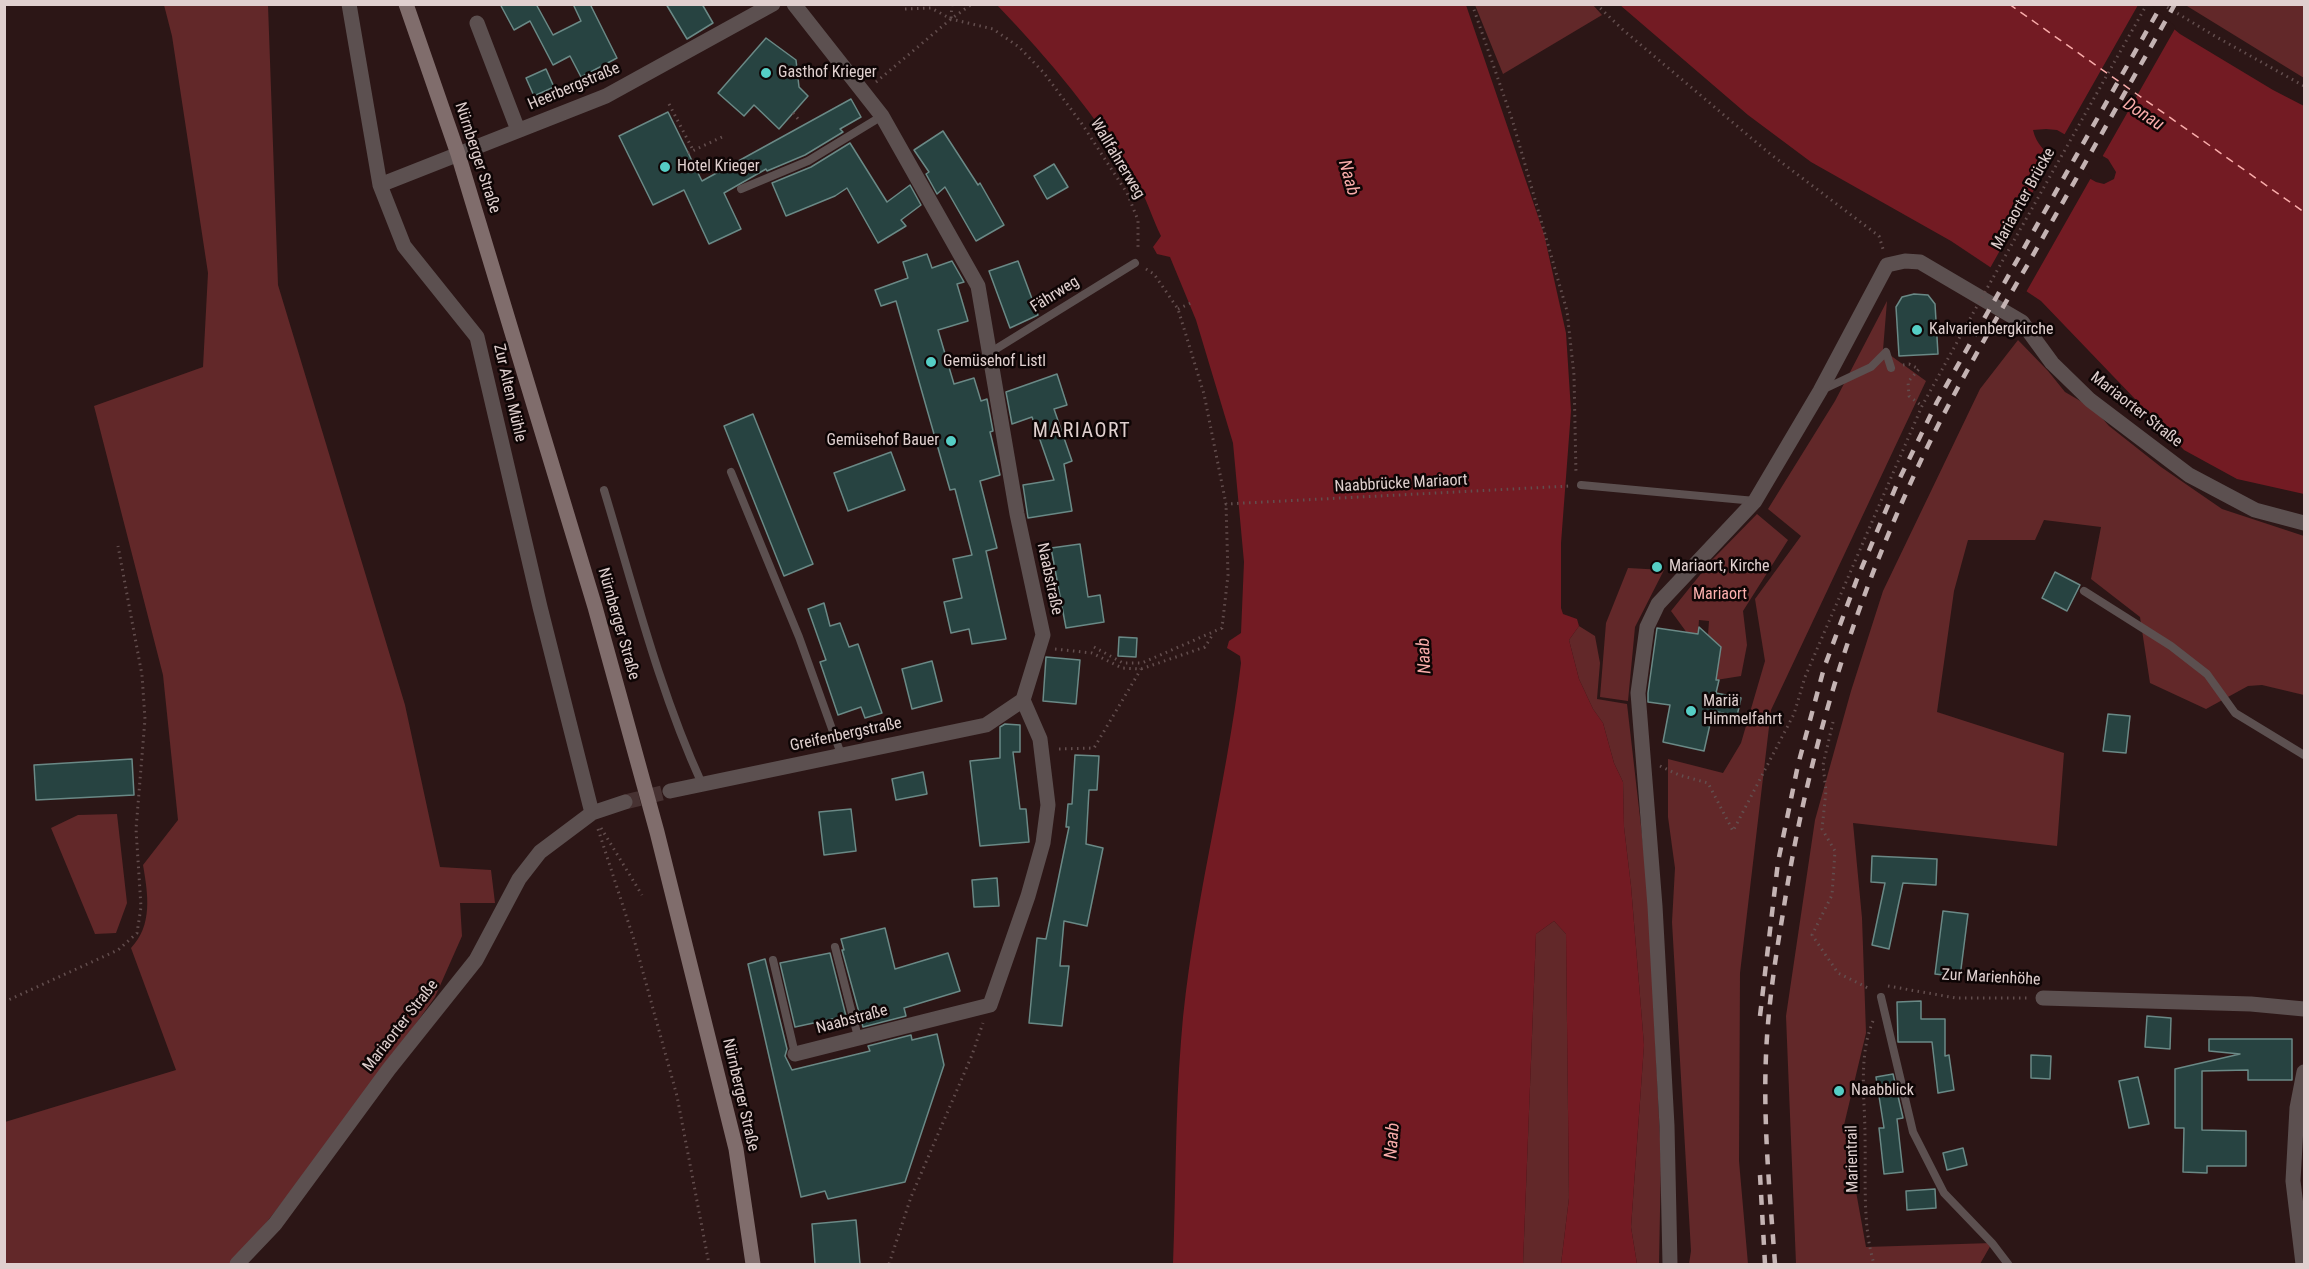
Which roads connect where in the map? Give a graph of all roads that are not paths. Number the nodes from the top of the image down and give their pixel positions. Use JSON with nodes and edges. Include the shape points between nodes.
{"nodes":[{"id":1,"x":349,"y":4,"type":"edge"},
{"id":2,"x":406,"y":4,"type":"edge"},
{"id":3,"x":773,"y":4,"type":"edge"},
{"id":4,"x":794,"y":4,"type":"edge"},
{"id":5,"x":477,"y":23,"type":"dead end"},
{"id":6,"x":882,"y":116,"type":"junction"},
{"id":7,"x":518,"y":130,"type":"junction"},
{"id":8,"x":458,"y":153,"type":"junction"},
{"id":9,"x":380,"y":185,"type":"junction"},
{"id":10,"x":741,"y":189,"type":"dead end"},
{"id":11,"x":1136,"y":263,"type":"road end"},
{"id":12,"x":991,"y":352,"type":"junction"},
{"id":13,"x":1891,"y":368,"type":"road end"},
{"id":14,"x":1820,"y":391,"type":"junction"},
{"id":15,"x":731,"y":472,"type":"dead end"},
{"id":16,"x":1581,"y":485,"type":"dead end"},
{"id":17,"x":604,"y":490,"type":"dead end"},
{"id":18,"x":1755,"y":501,"type":"junction"},
{"id":19,"x":2304,"y":523,"type":"edge"},
{"id":20,"x":2084,"y":591,"type":"dead end"},
{"id":21,"x":1023,"y":700,"type":"junction"},
{"id":22,"x":841,"y":754,"type":"junction"},
{"id":23,"x":2304,"y":755,"type":"edge"},
{"id":24,"x":702,"y":784,"type":"junction"},
{"id":25,"x":670,"y":791,"type":"tunnel mouth"},
{"id":26,"x":625,"y":802,"type":"tunnel mouth"},
{"id":27,"x":592,"y":813,"type":"junction"},
{"id":28,"x":835,"y":947,"type":"dead end"},
{"id":29,"x":773,"y":960,"type":"dead end"},
{"id":30,"x":2043,"y":998,"type":"road end"},
{"id":31,"x":1882,"y":1000,"type":"road end"},
{"id":32,"x":2304,"y":1009,"type":"edge"},
{"id":33,"x":858,"y":1037,"type":"junction"},
{"id":34,"x":795,"y":1054,"type":"joint"},
{"id":35,"x":2304,"y":1072,"type":"edge"},
{"id":36,"x":237,"y":1264,"type":"edge"},
{"id":37,"x":753,"y":1264,"type":"edge"},
{"id":38,"x":1670,"y":1264,"type":"edge"},
{"id":39,"x":2008,"y":1264,"type":"edge"},
{"id":40,"x":2303,"y":1264,"type":"edge"}],
"edges":[{"from":1,"to":9,"type":"street","name":"Zur Alten Mühle"},
{"from":2,"to":8,"type":"main road","name":"Nürnberger Straße"},
{"from":3,"to":7,"type":"street","name":"Heerbergstraße","via":[[606,96]]},
{"from":4,"to":6,"type":"street","name":"Naabstraße"},
{"from":5,"to":7,"type":"street"},
{"from":6,"to":10,"type":"lane","via":[[808,161]]},
{"from":6,"to":12,"type":"street","name":"Naabstraße","via":[[978,286]]},
{"from":7,"to":8,"type":"street","name":"Heerbergstraße"},
{"from":8,"to":9,"type":"street","name":"Heerbergstraße"},
{"from":8,"to":37,"type":"main road","name":"Nürnberger Straße","via":[[595,608],[657,832],[736,1149]]},
{"from":9,"to":27,"type":"street","name":"Zur Alten Mühle","via":[[404,246],[477,337]]},
{"from":11,"to":12,"type":"lane","name":"Fährweg"},
{"from":12,"to":21,"type":"street","name":"Naabstraße","via":[[1017,514],[1043,635]]},
{"from":13,"to":14,"type":"lane","via":[[1886,352],[1871,368]]},
{"from":14,"to":18,"type":"street"},
{"from":14,"to":19,"type":"street","name":"Mariaorter Straße","via":[[1887,265],[1920,262],[2022,322],[2052,363],[2090,400],[2189,475],[2255,510]]},
{"from":15,"to":22,"type":"lane","via":[[799,637]]},
{"from":16,"to":18,"type":"lane"},
{"from":17,"to":24,"type":"lane","via":[[653,653]]},
{"from":18,"to":38,"type":"street","via":[[1658,604],[1647,627],[1638,693],[1667,1126]]},
{"from":20,"to":23,"type":"lane","via":[[2171,646],[2207,674],[2235,713]]},
{"from":21,"to":22,"type":"street","name":"Greifenbergstraße","via":[[986,725]]},
{"from":21,"to":33,"type":"street","name":"Naabstraße","via":[[1042,749],[1048,805],[1043,843],[1028,896],[990,1005]]},
{"from":22,"to":24,"type":"street","name":"Greifenbergstraße"},
{"from":24,"to":25,"type":"street","name":"Greifenbergstraße"},
{"from":26,"to":27,"type":"street"},
{"from":27,"to":36,"type":"street","name":"Mariaorter Straße","via":[[540,852],[519,879],[476,960],[389,1069],[275,1224]]},
{"from":28,"to":33,"type":"lane"},
{"from":29,"to":34,"type":"lane"},
{"from":30,"to":32,"type":"street","name":"Zur Marienhöhe"},
{"from":31,"to":39,"type":"lane","via":[[1913,1132],[1944,1193]]},
{"from":33,"to":34,"type":"street","name":"Naabstraße"},
{"from":35,"to":40,"type":"street","via":[[2296,1108],[2293,1181]]}]}
